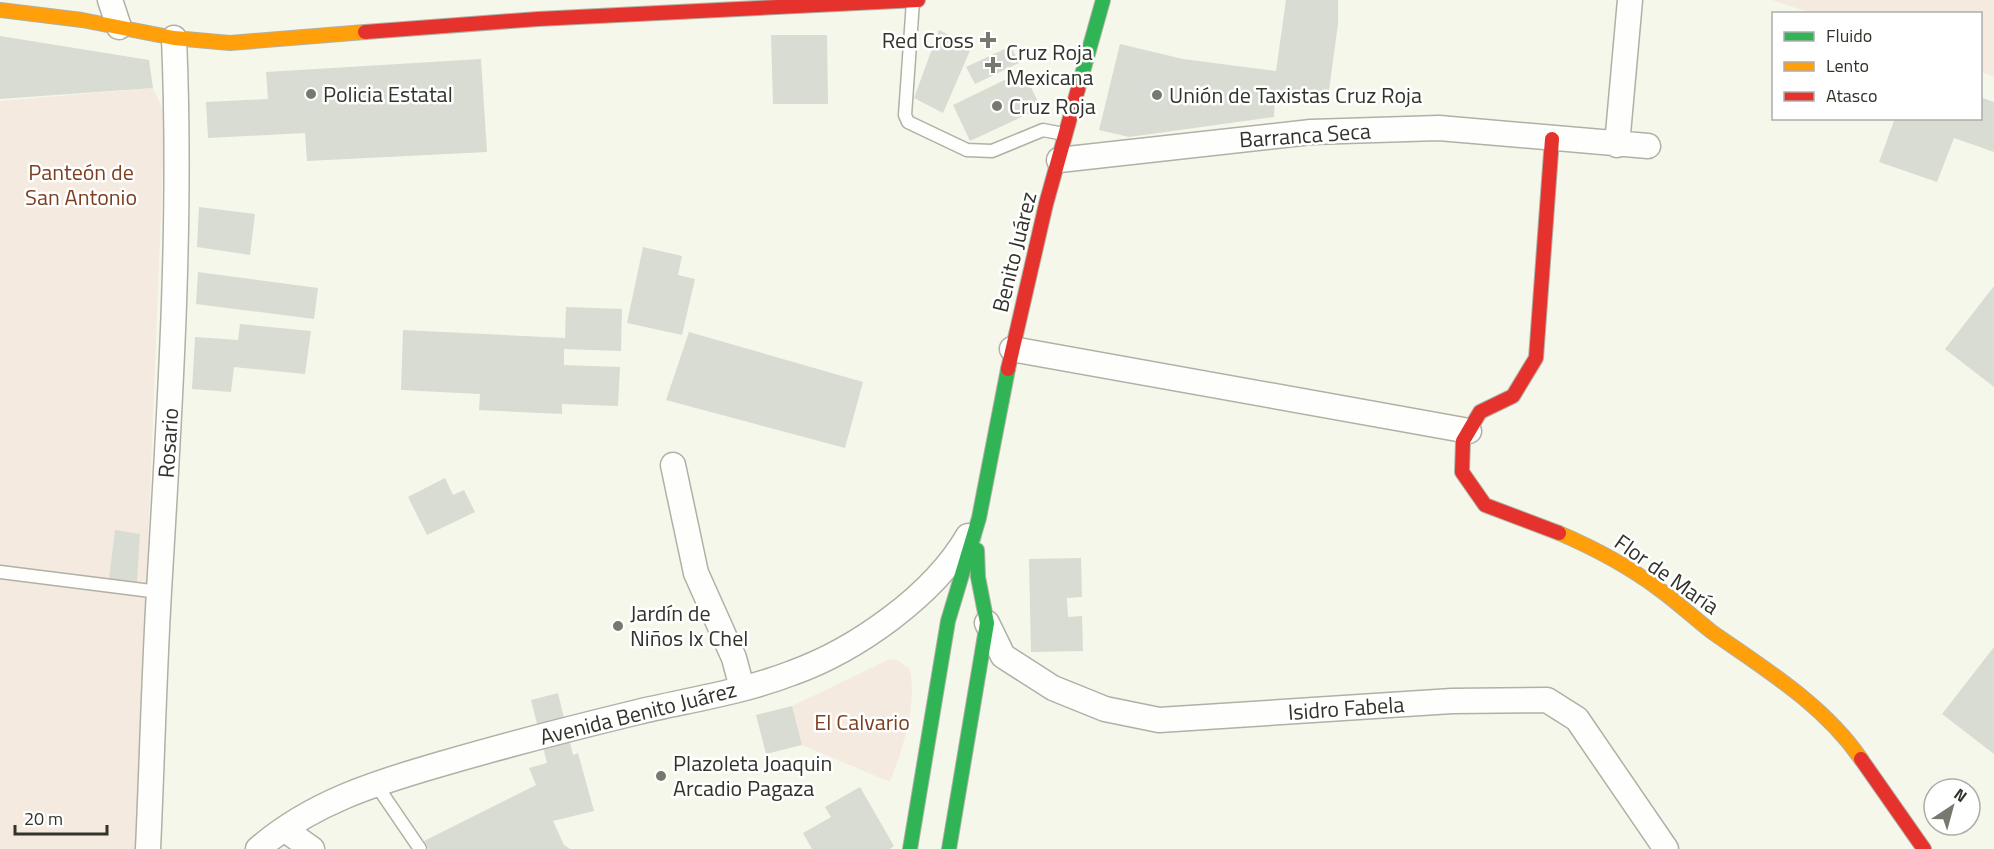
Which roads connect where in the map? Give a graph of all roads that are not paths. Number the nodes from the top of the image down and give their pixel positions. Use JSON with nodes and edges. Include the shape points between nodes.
{"nodes":[{"id":1,"x":110,"y":0,"type":"edge"},
{"id":2,"x":913,"y":0,"type":"edge"},
{"id":3,"x":918,"y":0,"type":"edge"},
{"id":4,"x":1103,"y":0,"type":"edge"},
{"id":5,"x":1630,"y":0,"type":"edge"},
{"id":6,"x":0,"y":10,"type":"edge"},
{"id":7,"x":119,"y":27,"type":"junction"},
{"id":8,"x":174,"y":38,"type":"junction"},
{"id":9,"x":1067,"y":134,"type":"junction"},
{"id":10,"x":1552,"y":139,"type":"junction"},
{"id":11,"x":1617,"y":145,"type":"junction"},
{"id":12,"x":1648,"y":146,"type":"dead end"},
{"id":13,"x":1059,"y":160,"type":"junction"},
{"id":14,"x":1012,"y":349,"type":"junction"},
{"id":15,"x":1469,"y":431,"type":"junction"},
{"id":16,"x":673,"y":465,"type":"dead end"},
{"id":17,"x":979,"y":518,"type":"junction"},
{"id":18,"x":0,"y":572,"type":"edge"},
{"id":19,"x":159,"y":592,"type":"junction"},
{"id":20,"x":987,"y":623,"type":"junction"},
{"id":21,"x":742,"y":688,"type":"junction"},
{"id":22,"x":375,"y":783,"type":"junction"},
{"id":23,"x":284,"y":829,"type":"junction"},
{"id":24,"x":148,"y":849,"type":"edge"},
{"id":25,"x":258,"y":849,"type":"edge"},
{"id":26,"x":312,"y":849,"type":"edge"},
{"id":27,"x":420,"y":849,"type":"edge"},
{"id":28,"x":910,"y":849,"type":"edge"},
{"id":29,"x":948,"y":849,"type":"edge"},
{"id":30,"x":1666,"y":849,"type":"edge"},
{"id":31,"x":1924,"y":849,"type":"edge"}],
"edges":[{"from":1,"to":7,"type":"street"},
{"from":2,"to":3,"type":"main road"},
{"from":2,"to":8,"type":"main road","via":[[538,19],[230,43]]},
{"from":2,"to":9,"type":"lane","via":[[905,115],[908,122],[967,150],[992,151],[1043,130]]},
{"from":4,"to":9,"type":"main road","name":"Benito Juárez"},
{"from":5,"to":11,"type":"street"},
{"from":6,"to":7,"type":"main road"},
{"from":7,"to":8,"type":"main road"},
{"from":8,"to":19,"type":"street","name":"Rosario","via":[[178,173],[171,400]]},
{"from":9,"to":13,"type":"main road","name":"Benito Juárez"},
{"from":10,"to":11,"type":"street","name":"Barranca Seca"},
{"from":10,"to":13,"type":"street","name":"Barranca Seca","via":[[1439,128],[1311,132]]},
{"from":10,"to":15,"type":"main road","name":"Flor de María","via":[[1536,358],[1513,396],[1480,412]]},
{"from":11,"to":12,"type":"street","name":"Barranca Seca"},
{"from":13,"to":14,"type":"main road","name":"Benito Juárez"},
{"from":14,"to":15,"type":"street"},
{"from":14,"to":17,"type":"main road","name":"Benito Juárez"},
{"from":15,"to":31,"type":"main road","name":"Flor de María","via":[[1463,441],[1462,472],[1485,505],[1596,549],[1659,589],[1802,696],[1852,746]]},
{"from":16,"to":21,"type":"street","via":[[696,573],[734,658]]},
{"from":17,"to":20,"type":"main road","via":[[978,577]]},
{"from":17,"to":21,"type":"street","name":"Avenida Benito Juárez","via":[[941,571],[888,620],[825,659],[792,674]]},
{"from":17,"to":28,"type":"main road","via":[[948,621]]},
{"from":18,"to":19,"type":"lane"},
{"from":19,"to":24,"type":"street","name":"Rosario"},
{"from":20,"to":29,"type":"main road"},
{"from":20,"to":30,"type":"street","name":"Isidro Fabela","via":[[1003,656],[1053,688],[1105,709],[1159,720],[1452,701],[1547,700],[1577,719]]},
{"from":21,"to":22,"type":"street","name":"Avenida Benito Juárez","via":[[499,747]]},
{"from":22,"to":23,"type":"street","name":"Avenida Benito Juárez","via":[[331,801]]},
{"from":22,"to":27,"type":"lane"},
{"from":23,"to":25,"type":"street","name":"Avenida Benito Juárez"},
{"from":23,"to":26,"type":"street"}]}
